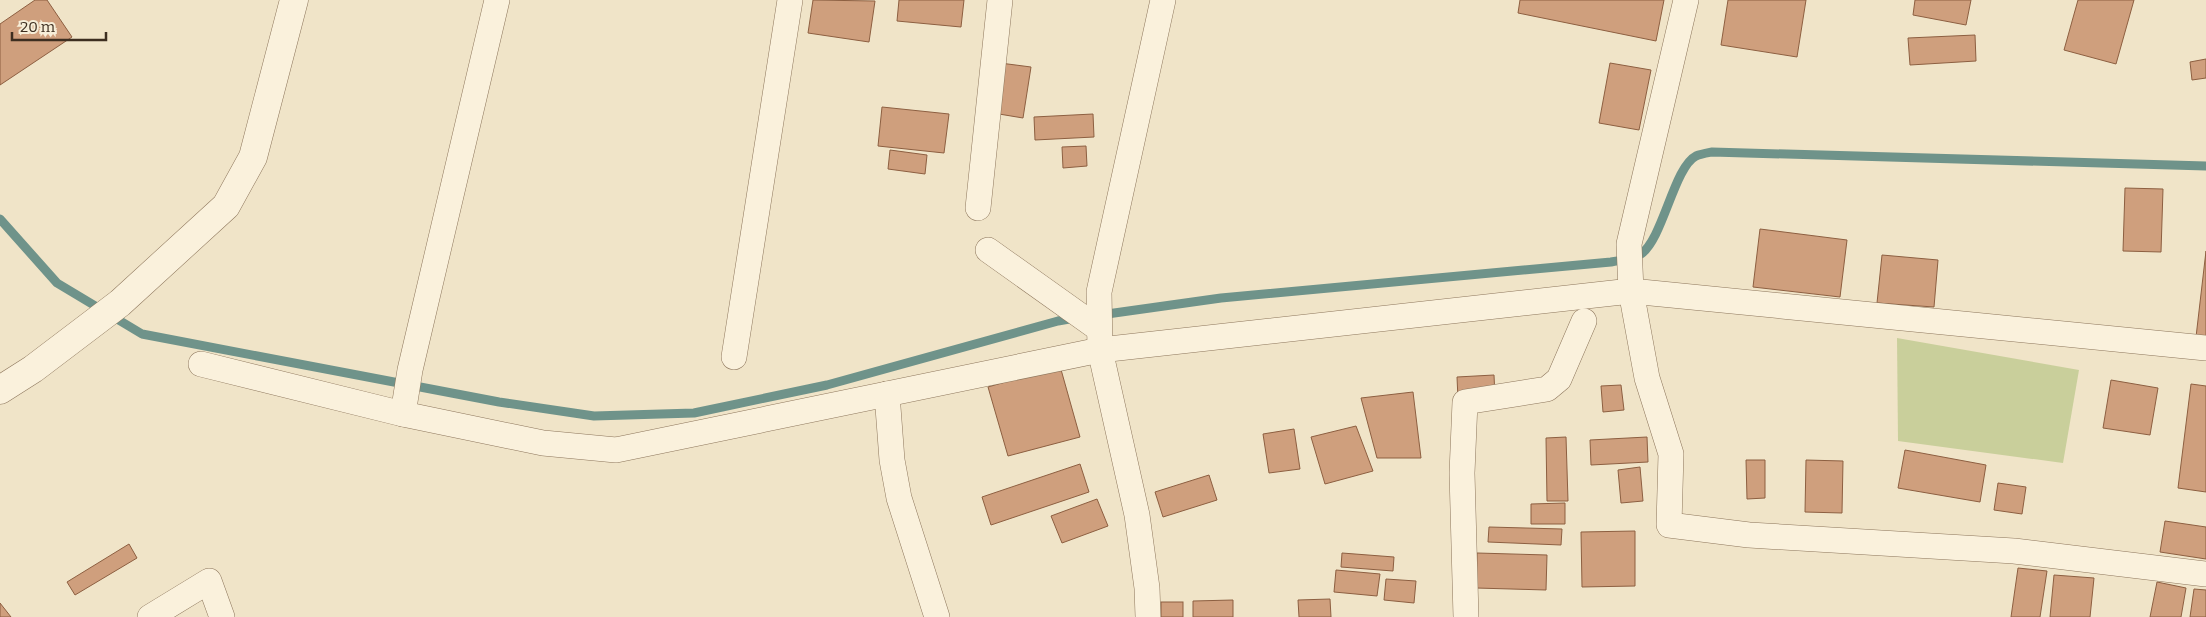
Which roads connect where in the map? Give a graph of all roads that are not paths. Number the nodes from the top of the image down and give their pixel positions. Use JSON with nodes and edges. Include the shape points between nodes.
{"nodes":[{"id":1,"x":294,"y":0,"type":"edge"},
{"id":2,"x":497,"y":0,"type":"edge"},
{"id":3,"x":790,"y":0,"type":"edge"},
{"id":4,"x":1000,"y":0,"type":"edge"},
{"id":5,"x":1163,"y":0,"type":"edge"},
{"id":6,"x":1686,"y":0,"type":"edge"},
{"id":7,"x":978,"y":208,"type":"dead end"},
{"id":8,"x":988,"y":250,"type":"dead end"},
{"id":9,"x":1631,"y":282,"type":"junction"},
{"id":10,"x":1584,"y":321,"type":"dead end"},
{"id":11,"x":1099,"y":339,"type":"junction"},
{"id":12,"x":2206,"y":348,"type":"edge"},
{"id":13,"x":734,"y":357,"type":"dead end"},
{"id":14,"x":201,"y":364,"type":"dead end"},
{"id":15,"x":0,"y":390,"type":"edge"},
{"id":16,"x":887,"y":394,"type":"junction"},
{"id":17,"x":405,"y":405,"type":"junction"},
{"id":18,"x":2206,"y":574,"type":"edge"},
{"id":19,"x":150,"y":617,"type":"edge"},
{"id":20,"x":222,"y":617,"type":"edge"},
{"id":21,"x":937,"y":617,"type":"edge"},
{"id":22,"x":1148,"y":617,"type":"edge"},
{"id":23,"x":1466,"y":617,"type":"edge"}],
"edges":[{"from":1,"to":15,"type":"street","via":[[254,157],[226,206],[120,303]]},
{"from":2,"to":17,"type":"street","via":[[410,370]]},
{"from":3,"to":13,"type":"street"},
{"from":4,"to":7,"type":"street"},
{"from":5,"to":11,"type":"street","via":[[1099,292]]},
{"from":6,"to":9,"type":"street","via":[[1629,244]]},
{"from":8,"to":11,"type":"street"},
{"from":9,"to":11,"type":"street"},
{"from":9,"to":12,"type":"street"},
{"from":9,"to":18,"type":"street","via":[[1647,378],[1670,454],[1669,525],[1749,535],[2014,551]]},
{"from":10,"to":23,"type":"street","via":[[1559,379],[1547,389],[1465,402],[1462,472]]},
{"from":11,"to":16,"type":"street"},
{"from":11,"to":22,"type":"street","via":[[1137,516]]},
{"from":14,"to":17,"type":"street"},
{"from":16,"to":17,"type":"street","via":[[616,450],[543,443]]},
{"from":16,"to":21,"type":"street","via":[[892,460],[899,498]]},
{"from":19,"to":20,"type":"street","via":[[209,581]]}]}
